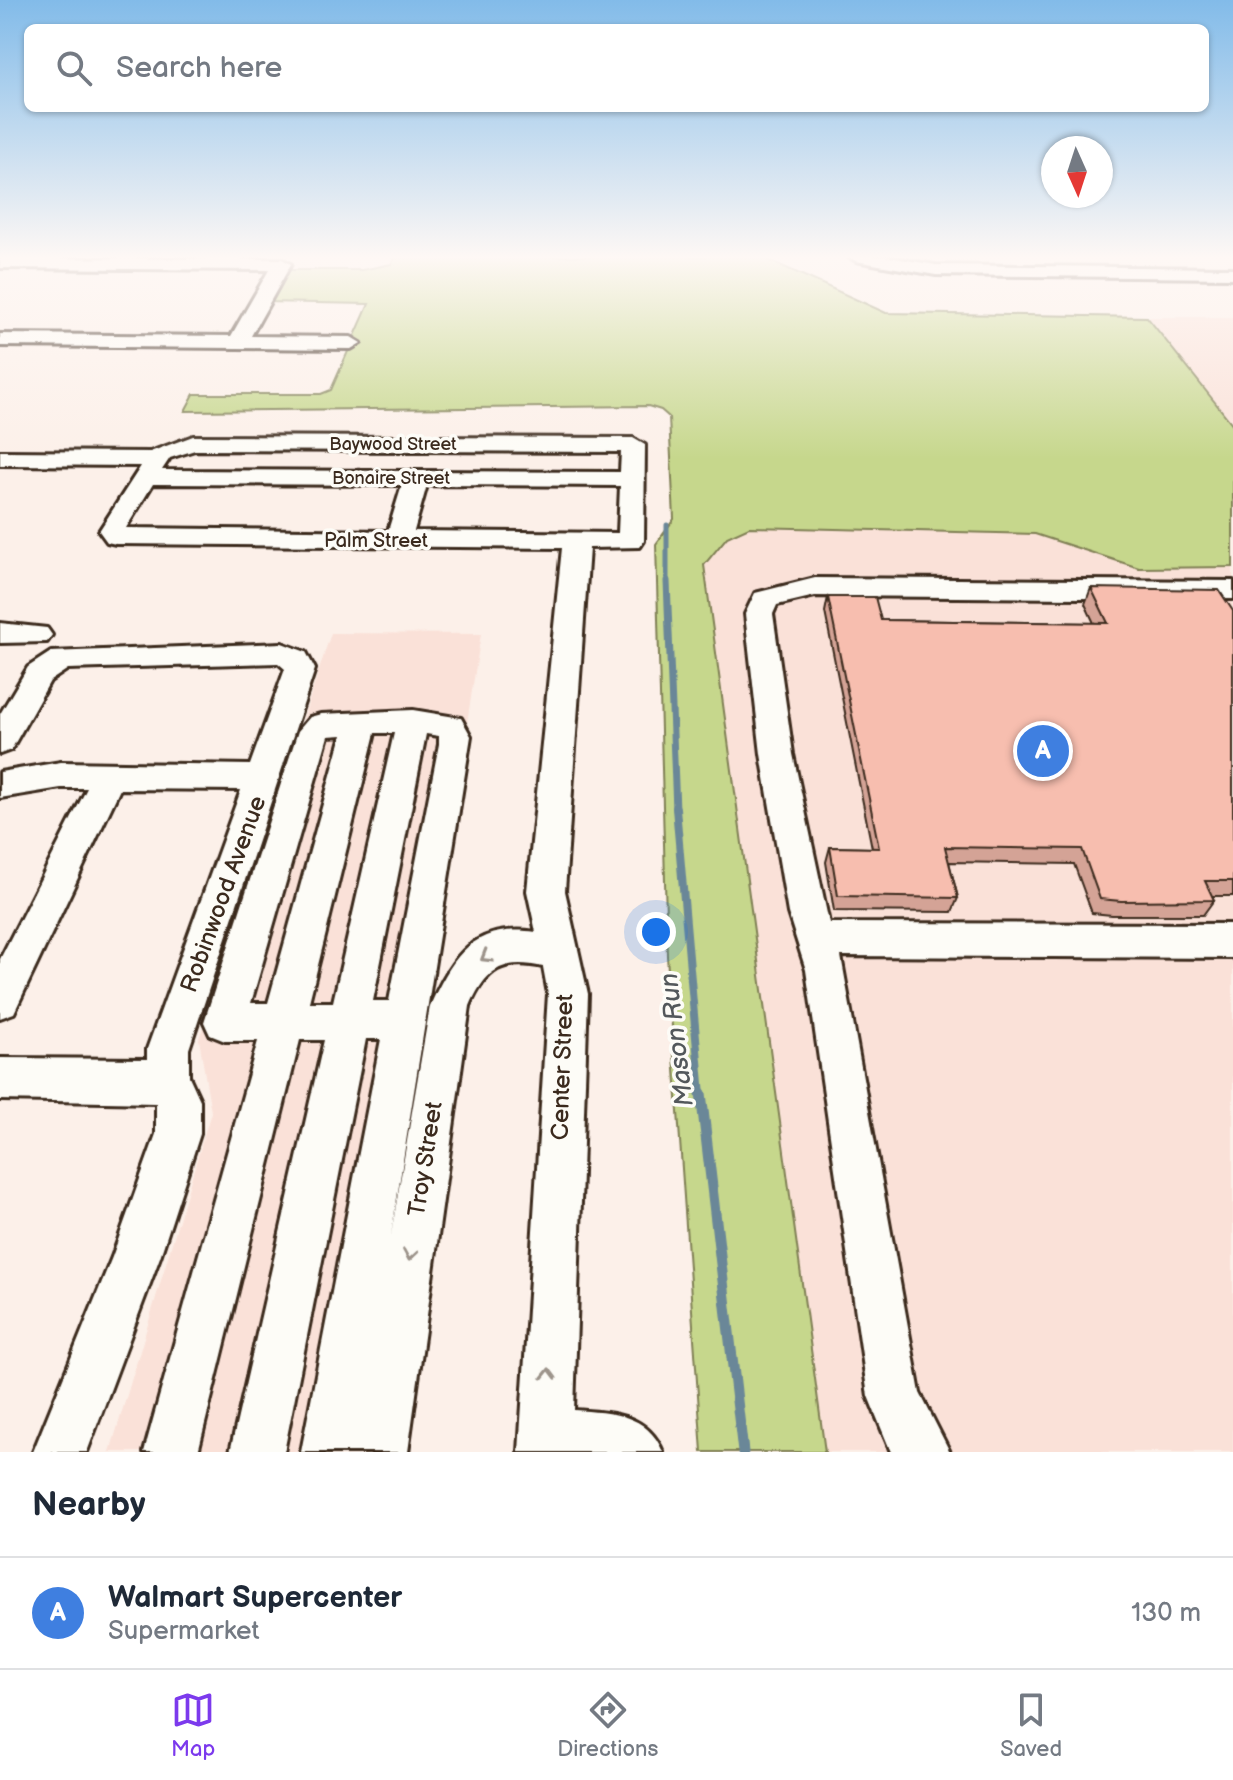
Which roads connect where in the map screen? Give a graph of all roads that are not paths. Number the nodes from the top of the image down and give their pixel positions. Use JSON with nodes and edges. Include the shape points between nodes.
{"nodes":[{"id":1,"x":248,"y":324,"type":"edge"},
{"id":2,"x":0,"y":340,"type":"edge"},
{"id":3,"x":238,"y":342,"type":"junction"},
{"id":4,"x":351,"y":343,"type":"dead end"},
{"id":5,"x":633,"y":445,"type":"joint"},
{"id":6,"x":0,"y":458,"type":"edge"},
{"id":7,"x":153,"y":468,"type":"junction"},
{"id":8,"x":417,"y":478,"type":"junction"},
{"id":9,"x":634,"y":479,"type":"junction"},
{"id":10,"x":398,"y":540,"type":"junction"},
{"id":11,"x":576,"y":541,"type":"junction"},
{"id":12,"x":1233,"y":590,"type":"edge"},
{"id":13,"x":0,"y":633,"type":"edge"},
{"id":14,"x":37,"y":635,"type":"dead end"},
{"id":15,"x":413,"y":721,"type":"junction"},
{"id":16,"x":362,"y":722,"type":"junction"},
{"id":17,"x":0,"y":742,"type":"edge"},
{"id":18,"x":110,"y":775,"type":"junction"},
{"id":19,"x":264,"y":778,"type":"junction"},
{"id":20,"x":0,"y":785,"type":"edge"},
{"id":21,"x":818,"y":940,"type":"junction"},
{"id":22,"x":1233,"y":941,"type":"edge"},
{"id":23,"x":559,"y":955,"type":"junction"},
{"id":24,"x":0,"y":1000,"type":"edge"},
{"id":25,"x":406,"y":1020,"type":"junction"},
{"id":26,"x":350,"y":1021,"type":"junction"},
{"id":27,"x":283,"y":1022,"type":"junction"},
{"id":28,"x":0,"y":1079,"type":"edge"},
{"id":29,"x":167,"y":1080,"type":"junction"},
{"id":30,"x":547,"y":1443,"type":"edge"},
{"id":31,"x":60,"y":1452,"type":"edge"},
{"id":32,"x":171,"y":1452,"type":"edge"},
{"id":33,"x":257,"y":1452,"type":"edge"},
{"id":34,"x":328,"y":1452,"type":"edge"},
{"id":35,"x":381,"y":1452,"type":"edge"},
{"id":36,"x":636,"y":1452,"type":"edge"},
{"id":37,"x":923,"y":1452,"type":"edge"}],
"edges":[{"from":1,"to":3,"type":"street"},
{"from":2,"to":3,"type":"street"},
{"from":3,"to":4,"type":"street"},
{"from":5,"to":7,"type":"street","name":"Baywood Street","via":[[193,443],[170,448]]},
{"from":5,"to":9,"type":"street","name":"Palm Street"},
{"from":6,"to":7,"type":"street","name":"Bonaire Street"},
{"from":7,"to":8,"type":"street","name":"Bonaire Street"},
{"from":7,"to":10,"type":"street","name":"Palm Street","via":[[115,525],[116,536]]},
{"from":8,"to":9,"type":"street","name":"Bonaire Street"},
{"from":8,"to":10,"type":"street"},
{"from":9,"to":11,"type":"street","name":"Palm Street","via":[[631,541]]},
{"from":10,"to":11,"type":"street","name":"Palm Street"},
{"from":11,"to":23,"type":"street","name":"Center Street","via":[[546,891]]},
{"from":12,"to":21,"type":"street","via":[[815,587],[765,599],[759,614],[777,754],[807,913]]},
{"from":13,"to":14,"type":"street"},
{"from":15,"to":16,"type":"street"},
{"from":15,"to":25,"type":"street","via":[[450,726],[455,736]]},
{"from":15,"to":26,"type":"street"},
{"from":16,"to":27,"type":"street"},
{"from":16,"to":27,"type":"street","via":[[321,725],[314,731],[225,1022]]},
{"from":17,"to":19,"type":"street","name":"Robinwood Avenue","via":[[39,674],[62,659],[282,653],[295,659],[300,669]]},
{"from":18,"to":19,"type":"street"},
{"from":18,"to":20,"type":"street","via":[[61,775]]},
{"from":18,"to":24,"type":"street"},
{"from":19,"to":29,"type":"street","name":"Robinwood Avenue","via":[[168,1049]]},
{"from":21,"to":22,"type":"street"},
{"from":21,"to":37,"type":"street","via":[[894,1396]]},
{"from":30,"to":23,"type":"street","name":"Center Street","one_way":true,"via":[[568,994]]},
{"from":23,"to":35,"type":"street","name":"Troy Street","one_way":true,"via":[[526,944],[490,951],[462,973],[450,1006]]},
{"from":25,"to":26,"type":"street"},
{"from":25,"to":34,"type":"street"},
{"from":26,"to":27,"type":"street"},
{"from":26,"to":33,"type":"street"},
{"from":27,"to":32,"type":"street"},
{"from":28,"to":29,"type":"street"},
{"from":29,"to":31,"type":"street","name":"Robinwood Avenue","via":[[178,1100],[178,1134]]},
{"from":30,"to":36,"type":"street","via":[[617,1441]]}]}
